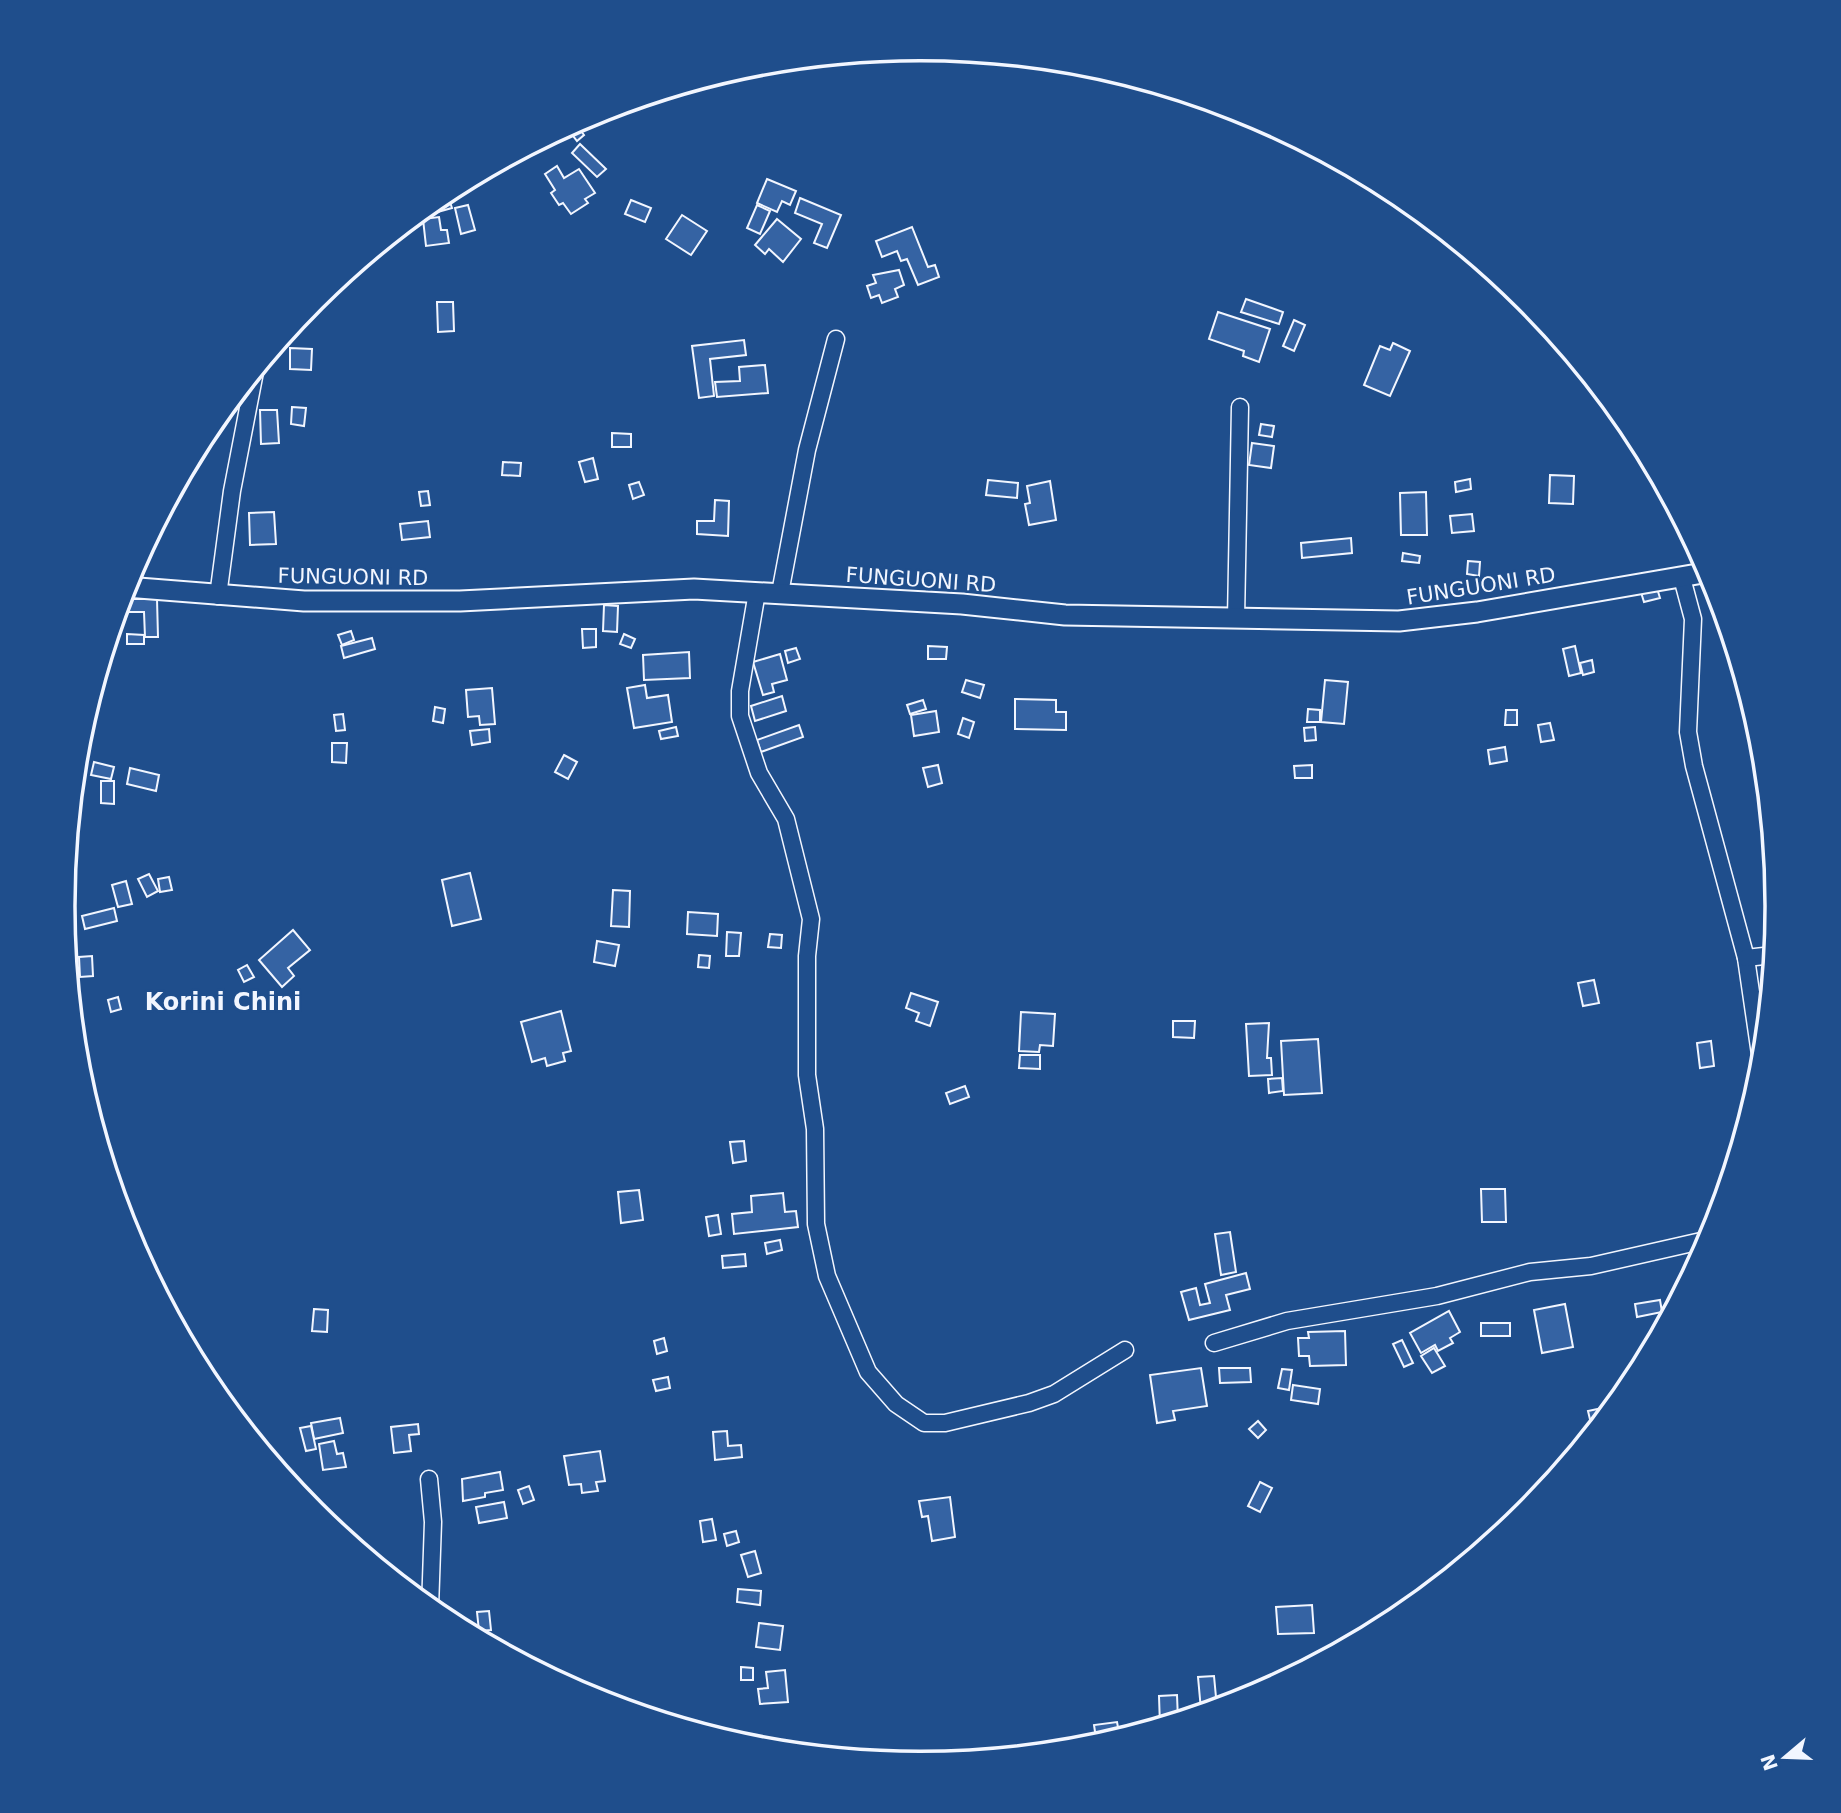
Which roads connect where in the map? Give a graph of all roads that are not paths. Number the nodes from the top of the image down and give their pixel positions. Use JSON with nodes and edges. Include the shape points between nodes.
{"nodes":[{"id":1,"x":836,"y":339,"type":"dead end"},
{"id":2,"x":251,"y":390,"type":"edge"},
{"id":3,"x":1240,"y":407,"type":"dead end"},
{"id":4,"x":1697,"y":575,"type":"edge"},
{"id":5,"x":1682,"y":578,"type":"junction"},
{"id":6,"x":138,"y":588,"type":"edge"},
{"id":7,"x":757,"y":592,"type":"junction"},
{"id":8,"x":780,"y":593,"type":"junction"},
{"id":9,"x":218,"y":596,"type":"junction"},
{"id":10,"x":1236,"y":619,"type":"junction"},
{"id":11,"x":1764,"y":956,"type":"edge"},
{"id":12,"x":1746,"y":958,"type":"junction"},
{"id":13,"x":1757,"y":1031,"type":"edge"},
{"id":14,"x":1696,"y":1242,"type":"edge"},
{"id":15,"x":1214,"y":1343,"type":"dead end"},
{"id":16,"x":1125,"y":1350,"type":"dead end"},
{"id":17,"x":429,"y":1479,"type":"dead end"},
{"id":18,"x":430,"y":1594,"type":"edge"}],
"edges":[{"from":1,"to":8,"type":"street","via":[[807,450]]},
{"from":2,"to":9,"type":"street"},
{"from":3,"to":10,"type":"street"},
{"from":4,"to":5,"type":"street","name":"FUNGUONI RD"},
{"from":5,"to":10,"type":"street","name":"FUNGUONI RD","via":[[1399,621]]},
{"from":5,"to":12,"type":"street","via":[[1693,619],[1688,732]]},
{"from":6,"to":9,"type":"street","name":"FUNGUONI RD"},
{"from":7,"to":8,"type":"street","name":"FUNGUONI RD"},
{"from":7,"to":9,"type":"street","name":"FUNGUONI RD","via":[[694,589],[460,601]]},
{"from":7,"to":16,"type":"street","via":[[740,716],[759,773],[786,819],[811,919],[807,1075],[815,1129],[816,1224],[827,1276],[868,1372],[924,1423],[944,1423],[1054,1394]]},
{"from":8,"to":10,"type":"street","name":"FUNGUONI RD","via":[[1065,615]]},
{"from":11,"to":12,"type":"street"},
{"from":12,"to":13,"type":"street"},
{"from":14,"to":15,"type":"street","via":[[1591,1266],[1530,1272],[1437,1296],[1287,1321]]},
{"from":17,"to":18,"type":"street"}]}
